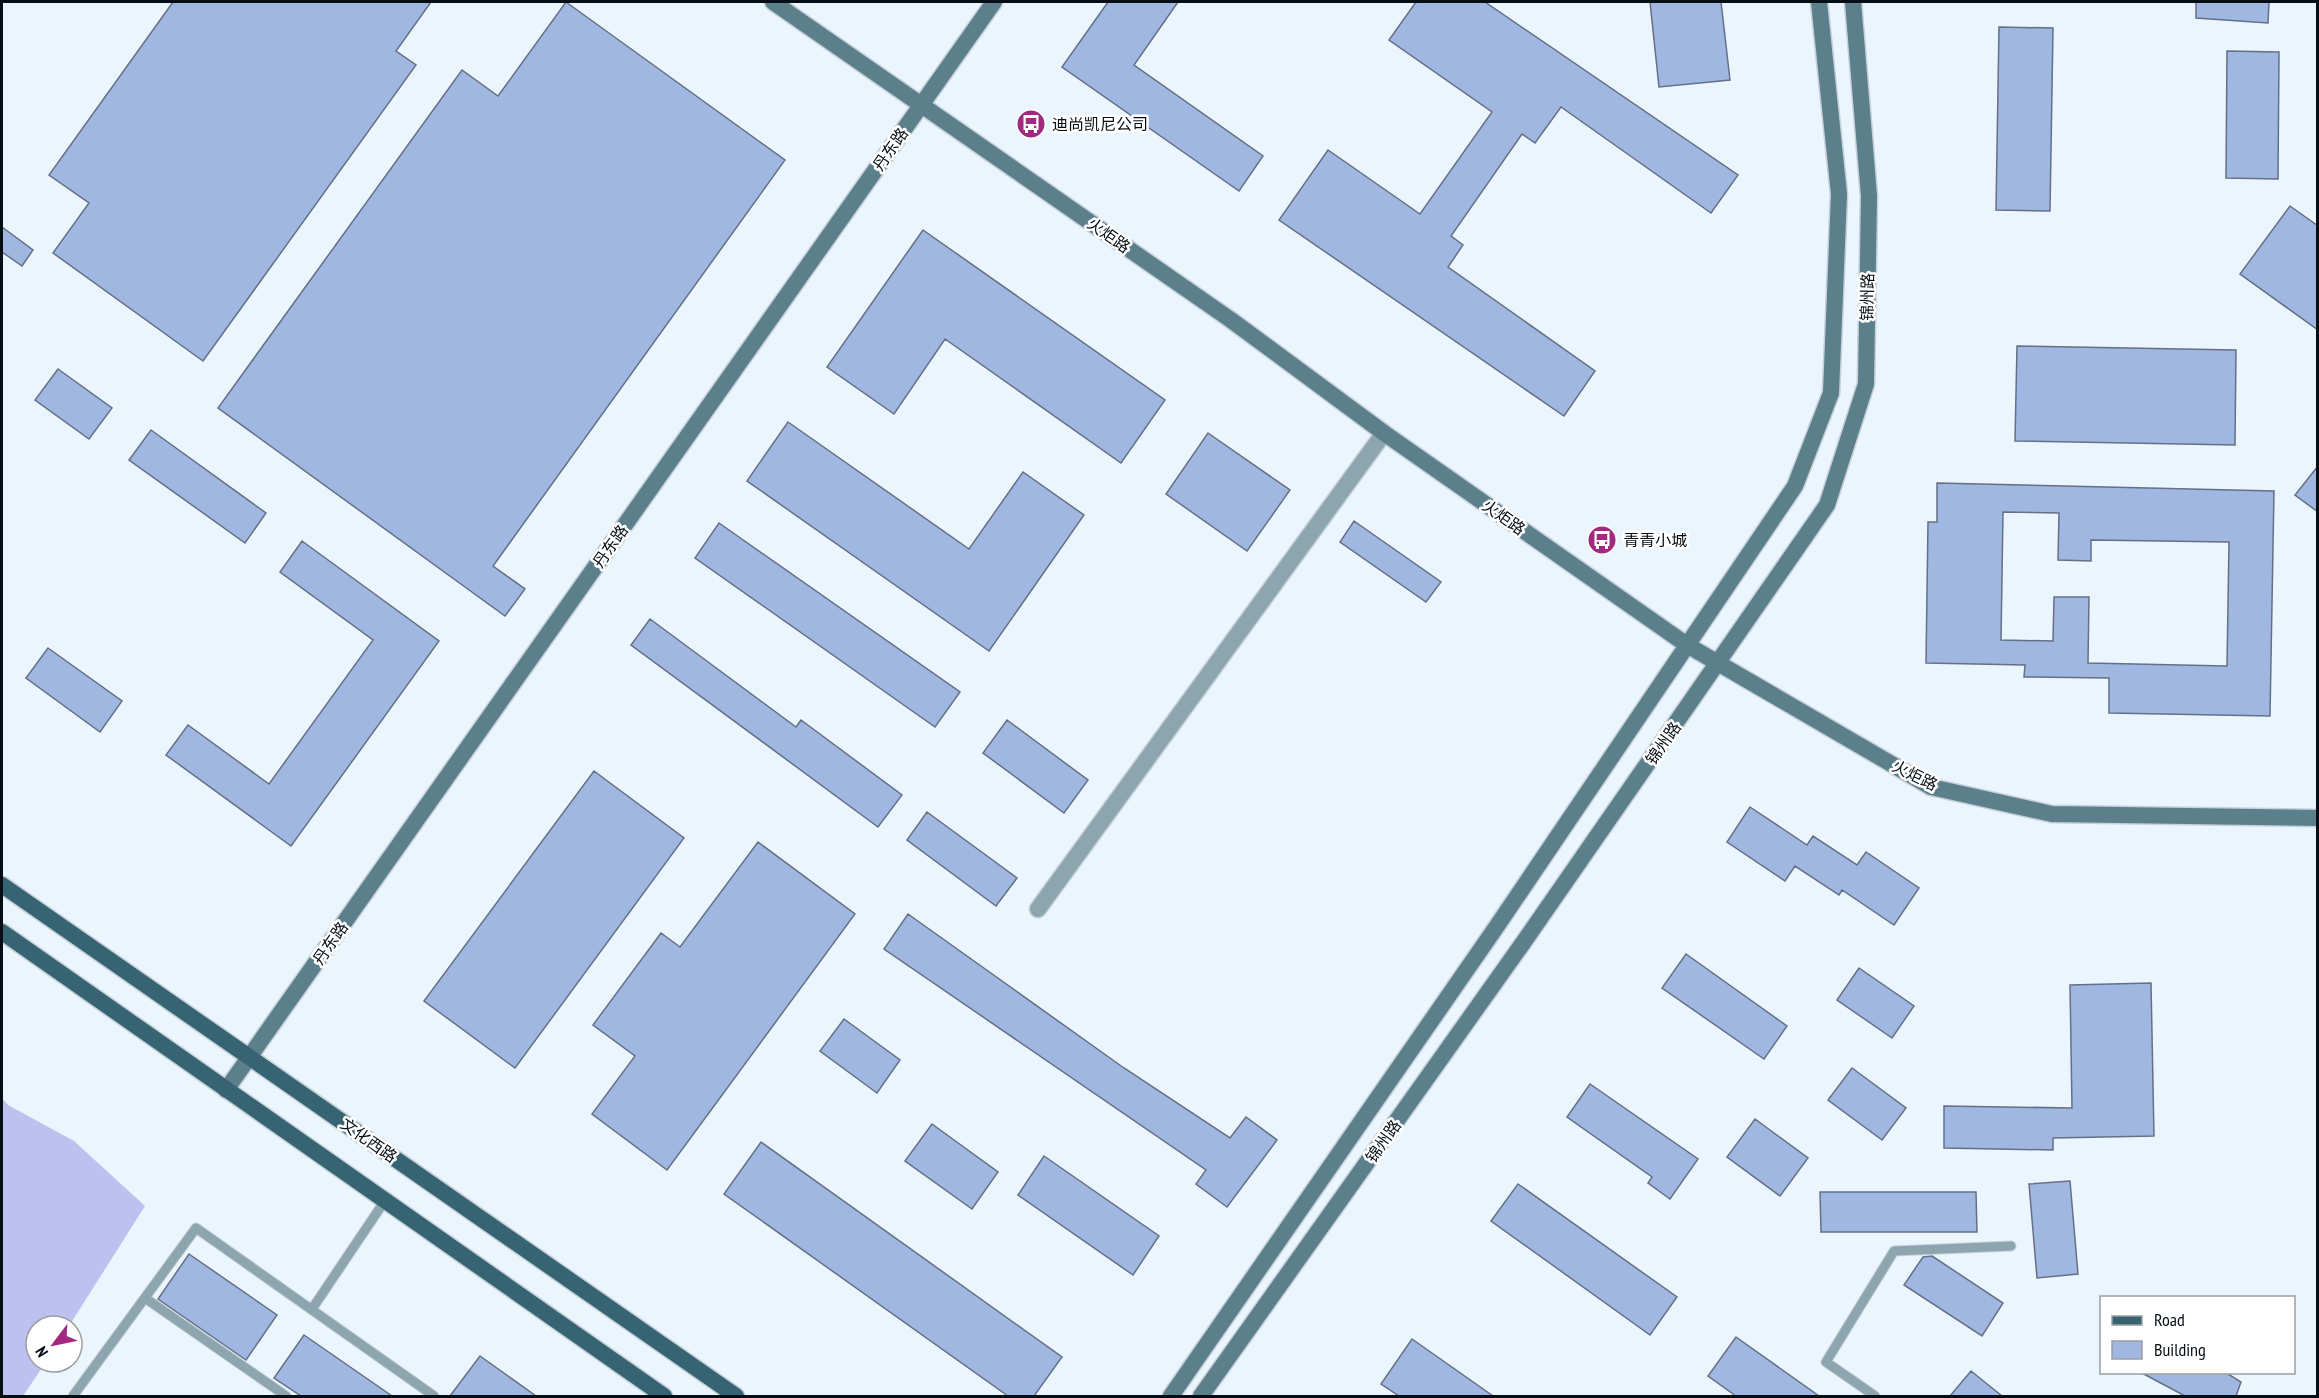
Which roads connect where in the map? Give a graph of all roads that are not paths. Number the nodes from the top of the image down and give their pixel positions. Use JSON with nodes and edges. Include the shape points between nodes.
{"nodes":[{"id":1,"x":773,"y":2,"type":"edge"},
{"id":2,"x":994,"y":2,"type":"edge"},
{"id":3,"x":1819,"y":2,"type":"edge"},
{"id":4,"x":1852,"y":2,"type":"edge"},
{"id":5,"x":921,"y":105,"type":"junction"},
{"id":6,"x":1384,"y":433,"type":"junction"},
{"id":7,"x":1687,"y":645,"type":"junction"},
{"id":8,"x":1718,"y":665,"type":"junction"},
{"id":9,"x":2318,"y":818,"type":"edge"},
{"id":10,"x":2,"y":885,"type":"edge"},
{"id":11,"x":1038,"y":909,"type":"dead end"},
{"id":12,"x":2,"y":932,"type":"edge"},
{"id":13,"x":250,"y":1057,"type":"junction"},
{"id":14,"x":226,"y":1090,"type":"junction"},
{"id":15,"x":384,"y":1202,"type":"junction"},
{"id":16,"x":2011,"y":1246,"type":"dead end"},
{"id":17,"x":145,"y":1298,"type":"junction"},
{"id":18,"x":312,"y":1309,"type":"junction"},
{"id":19,"x":73,"y":1396,"type":"edge"},
{"id":20,"x":286,"y":1396,"type":"edge"},
{"id":21,"x":434,"y":1396,"type":"edge"},
{"id":22,"x":664,"y":1396,"type":"edge"},
{"id":23,"x":736,"y":1396,"type":"edge"},
{"id":24,"x":1171,"y":1396,"type":"edge"},
{"id":25,"x":1201,"y":1396,"type":"edge"},
{"id":26,"x":1875,"y":1396,"type":"edge"}],
"edges":[{"from":1,"to":5,"type":"main road","name":"火炬路"},
{"from":2,"to":5,"type":"main road","name":"丹东路"},
{"from":3,"to":7,"type":"main road","name":"锦州路","via":[[1839,194],[1831,393],[1795,486]]},
{"from":4,"to":8,"type":"main road","name":"锦州路","via":[[1869,196],[1866,384],[1827,505]]},
{"from":5,"to":6,"type":"main road","name":"火炬路","via":[[1231,320]]},
{"from":5,"to":13,"type":"main road","name":"丹东路"},
{"from":6,"to":7,"type":"main road","name":"火炬路"},
{"from":6,"to":11,"type":"street"},
{"from":7,"to":8,"type":"main road","name":"火炬路"},
{"from":7,"to":24,"type":"main road","name":"锦州路"},
{"from":8,"to":9,"type":"main road","name":"火炬路","via":[[1931,787],[2052,814]]},
{"from":8,"to":25,"type":"main road","name":"锦州路"},
{"from":10,"to":13,"type":"main road","name":"文化西路"},
{"from":12,"to":14,"type":"main road"},
{"from":13,"to":14,"type":"main road","name":"丹东路"},
{"from":13,"to":23,"type":"main road","name":"文化西路"},
{"from":14,"to":15,"type":"main road"},
{"from":15,"to":18,"type":"lane"},
{"from":15,"to":22,"type":"main road"},
{"from":16,"to":26,"type":"lane","via":[[1894,1251],[1826,1362]]},
{"from":17,"to":18,"type":"lane","via":[[196,1228]]},
{"from":17,"to":19,"type":"lane"},
{"from":17,"to":20,"type":"lane"},
{"from":18,"to":21,"type":"lane"}]}
